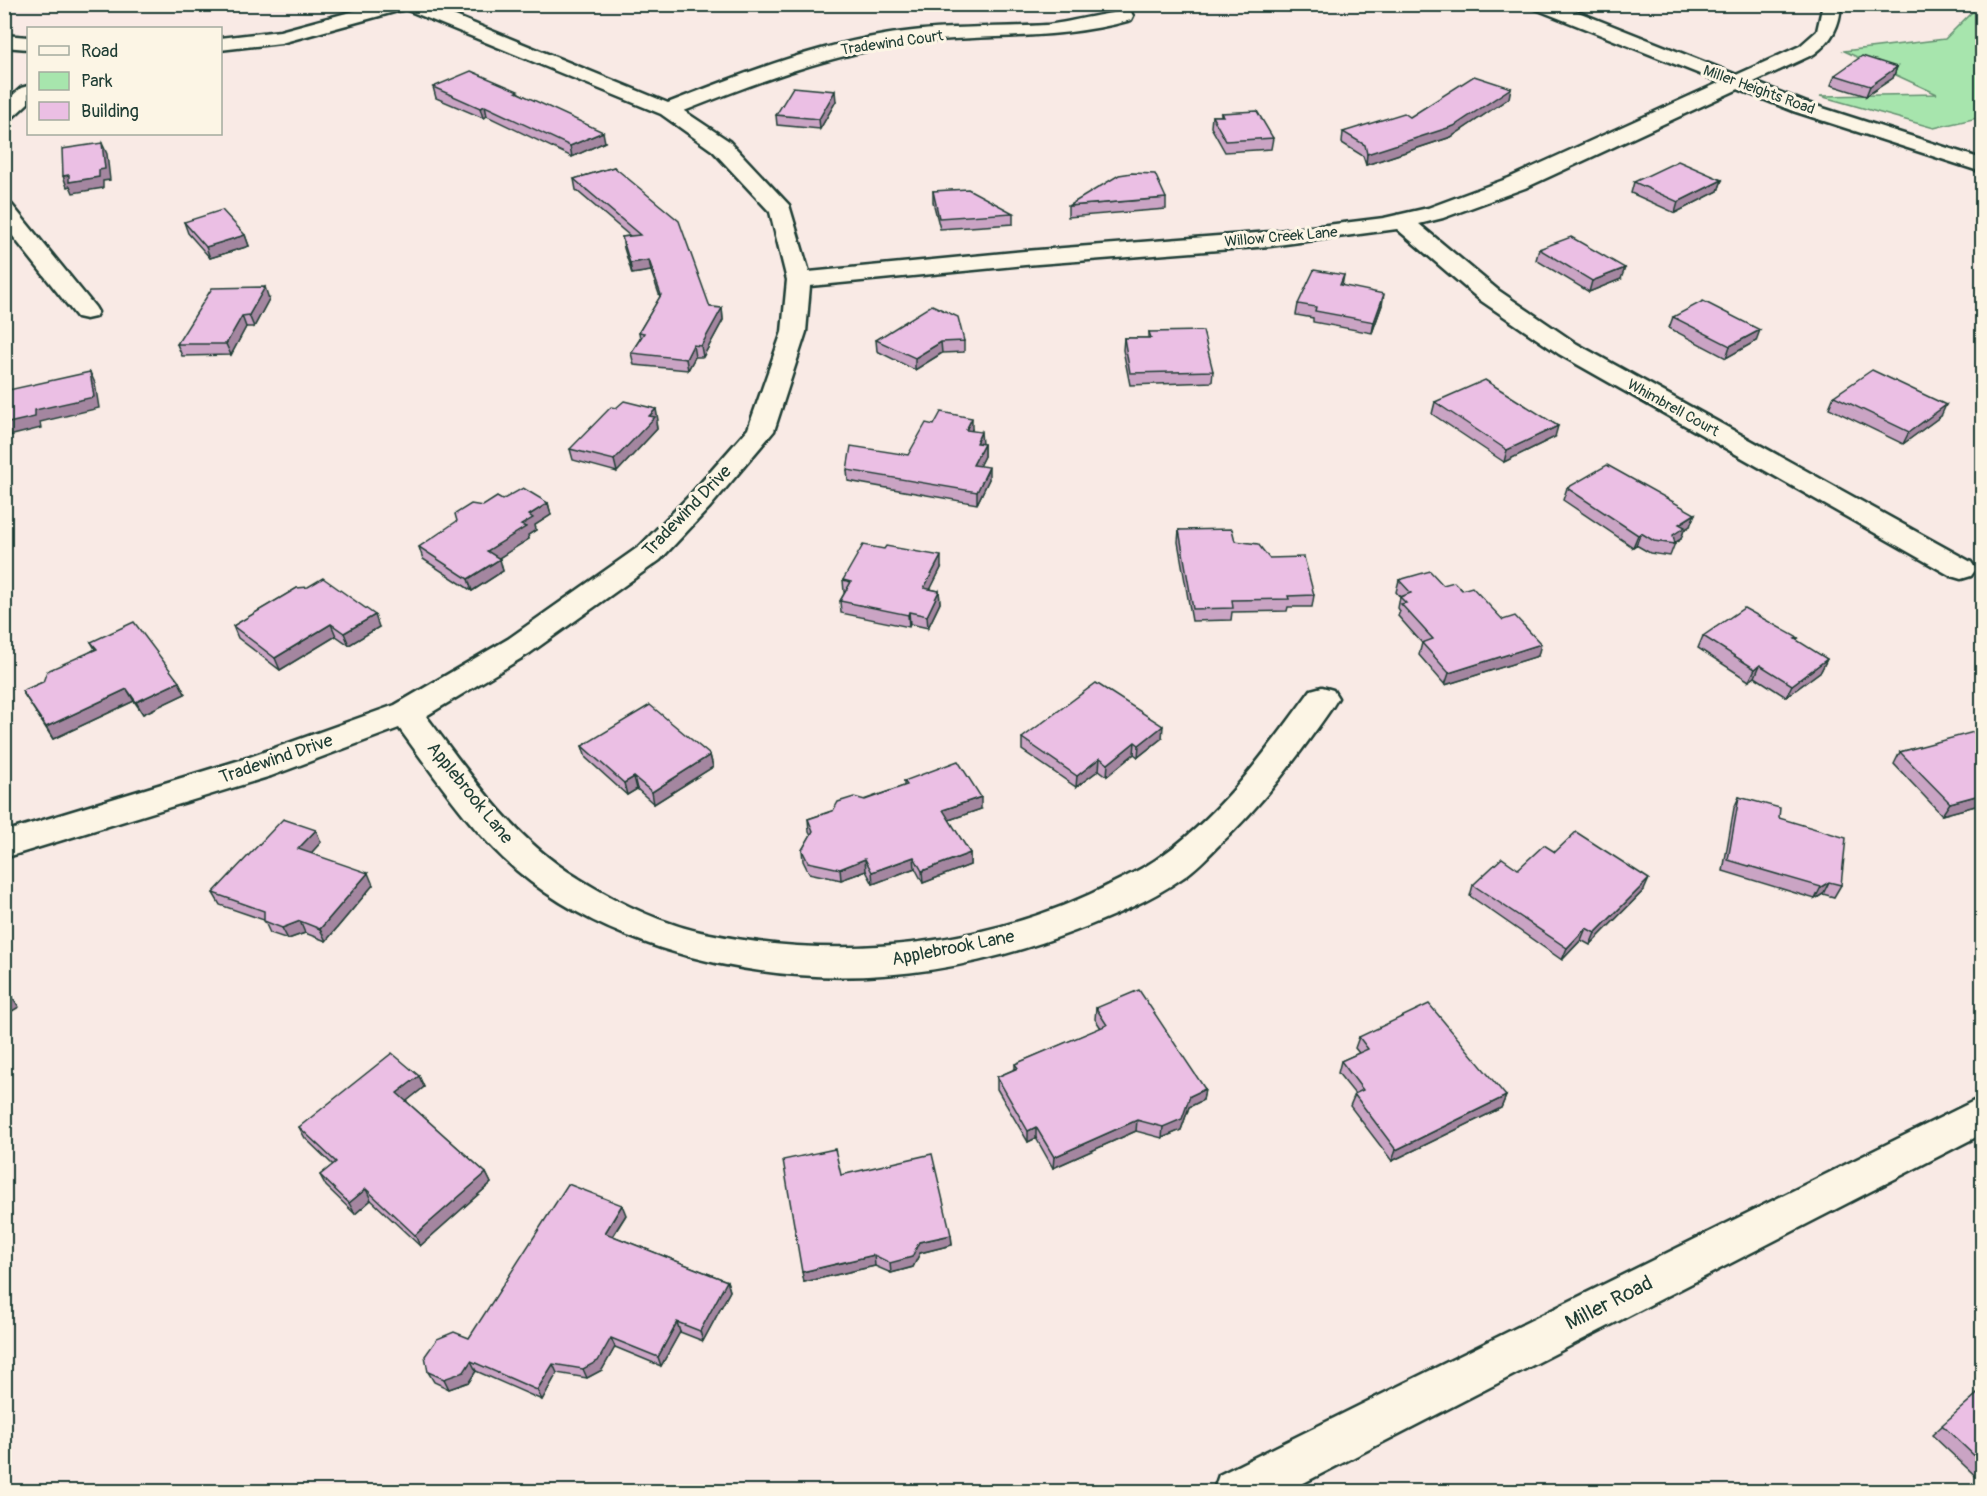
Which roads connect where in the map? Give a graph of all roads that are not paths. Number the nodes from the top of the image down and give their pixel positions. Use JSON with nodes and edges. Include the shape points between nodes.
{"nodes":[{"id":1,"x":403,"y":4,"type":"edge"},
{"id":2,"x":408,"y":4,"type":"edge"},
{"id":3,"x":1540,"y":4,"type":"edge"},
{"id":4,"x":1832,"y":4,"type":"edge"},
{"id":5,"x":1124,"y":15,"type":"dead end"},
{"id":6,"x":4,"y":41,"type":"edge"},
{"id":7,"x":27,"y":43,"type":"edge"},
{"id":8,"x":222,"y":44,"type":"edge"},
{"id":9,"x":1734,"y":82,"type":"junction"},
{"id":10,"x":27,"y":93,"type":"edge"},
{"id":11,"x":668,"y":110,"type":"junction"},
{"id":12,"x":4,"y":115,"type":"edge"},
{"id":13,"x":1983,"y":166,"type":"edge"},
{"id":14,"x":4,"y":210,"type":"edge"},
{"id":15,"x":1401,"y":221,"type":"junction"},
{"id":16,"x":799,"y":280,"type":"junction"},
{"id":17,"x":86,"y":312,"type":"dead end"},
{"id":18,"x":1961,"y":569,"type":"dead end"},
{"id":19,"x":1322,"y":698,"type":"dead end"},
{"id":20,"x":406,"y":713,"type":"junction"},
{"id":21,"x":4,"y":845,"type":"edge"},
{"id":22,"x":1983,"y":1115,"type":"edge"},
{"id":23,"x":1236,"y":1491,"type":"edge"}],
"edges":[{"from":1,"to":8,"type":"street","via":[[281,37]]},
{"from":2,"to":11,"type":"street","name":"Tradewind Drive"},
{"from":3,"to":9,"type":"street","name":"Miller Heights Road"},
{"from":4,"to":9,"type":"street","name":"Willow Creek Lane","via":[[1831,23],[1817,44]]},
{"from":5,"to":11,"type":"street","name":"Tradewind Court","via":[[1078,27],[912,38],[852,47],[767,72]]},
{"from":6,"to":7,"type":"street"},
{"from":9,"to":13,"type":"street","name":"Miller Heights Road"},
{"from":9,"to":15,"type":"street","name":"Willow Creek Lane","via":[[1499,191]]},
{"from":10,"to":12,"type":"street"},
{"from":11,"to":16,"type":"street","name":"Tradewind Drive","via":[[721,146],[781,210]]},
{"from":14,"to":17,"type":"street"},
{"from":15,"to":16,"type":"street","name":"Willow Creek Lane","via":[[1328,234]]},
{"from":15,"to":18,"type":"street","name":"Whimbrell Court","via":[[1489,295],[1568,349]]},
{"from":16,"to":20,"type":"street","name":"Tradewind Drive","via":[[794,332],[761,430],[700,501],[650,553],[519,646]]},
{"from":19,"to":20,"type":"street","name":"Applebrook Lane","via":[[1260,783],[1169,870],[1075,917],[997,943],[913,960],[832,965],[748,958],[693,944],[634,922],[565,888],[523,856],[480,811]]},
{"from":20,"to":21,"type":"street","name":"Tradewind Drive","via":[[259,767]]},
{"from":22,"to":23,"type":"street","name":"Miller Road"}]}
